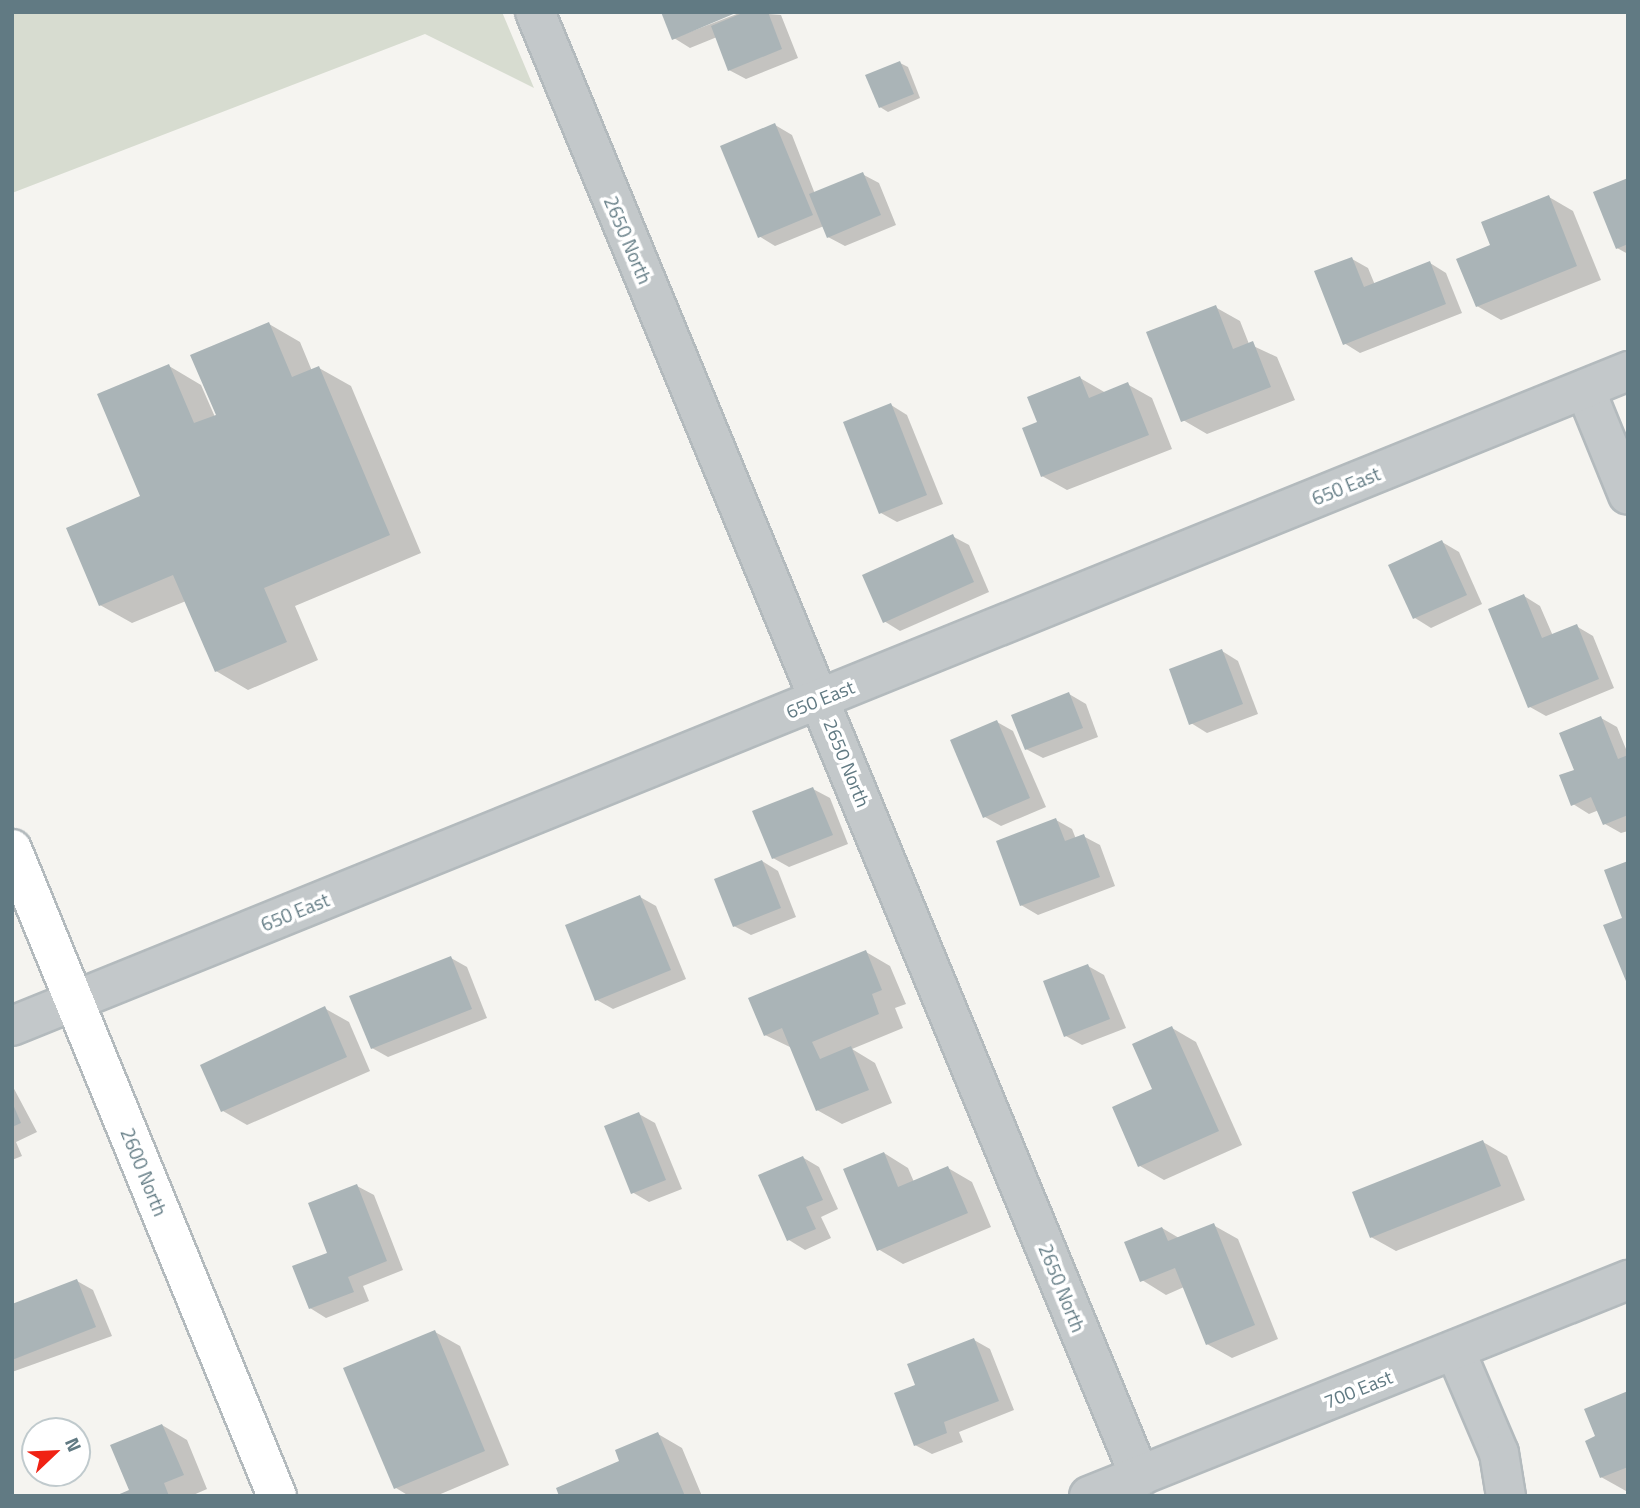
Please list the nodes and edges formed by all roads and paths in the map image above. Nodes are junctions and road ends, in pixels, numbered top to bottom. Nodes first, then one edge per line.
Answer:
1 (535, 12) edge
2 (1628, 371) edge
3 (1585, 389) junction
4 (1628, 495) edge
5 (820, 698) junction
6 (12, 849) edge
7 (74, 1001) junction
8 (12, 1026) edge
9 (1628, 1280) edge
10 (1455, 1350) junction
11 (1140, 1477) junction
12 (276, 1496) edge
13 (1089, 1496) edge
14 (1506, 1496) edge

1 - 5 street, 2650 North
2 - 3 street, 650 East
3 - 4 street
3 - 5 street, 650 East
5 - 7 street, 650 East
5 - 11 street, 2650 North
6 - 7 main road, 2600 North
7 - 8 street, 650 East
7 - 12 main road, 2600 North
9 - 10 street, 700 East
10 - 11 street, 700 East
10 - 14 street
11 - 13 street, 700 East

